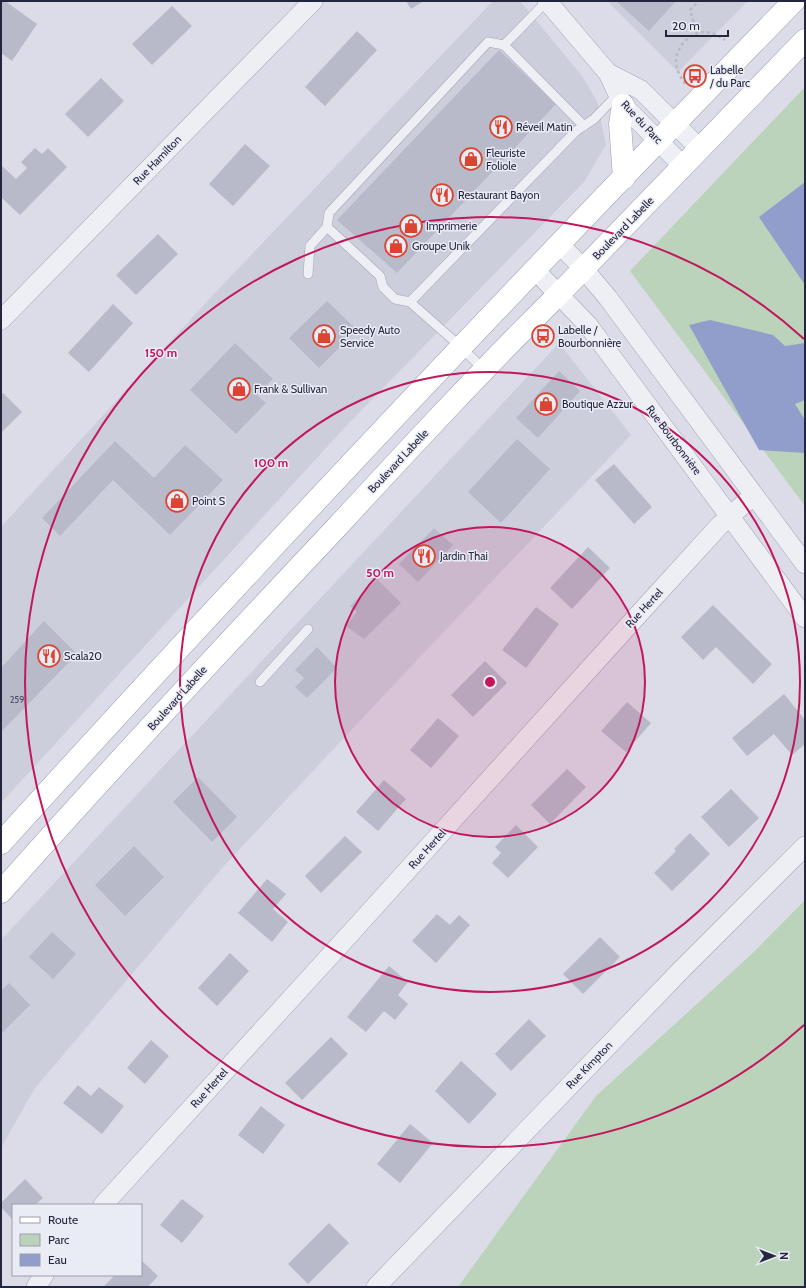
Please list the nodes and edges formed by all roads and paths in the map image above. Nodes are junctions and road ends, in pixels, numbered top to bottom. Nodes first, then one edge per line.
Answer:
1 (313, 1) edge
2 (547, 1) edge
3 (699, 1) edge
4 (794, 1) edge
5 (696, 33) junction
6 (805, 40) edge
7 (728, 42) dead end
8 (504, 45) junction
9 (686, 86) dead end
10 (623, 94) junction
11 (676, 124) junction
12 (584, 126) junction
13 (659, 141) junction
14 (700, 149) junction
15 (683, 166) junction
16 (624, 178) junction
17 (327, 227) junction
18 (560, 245) junction
19 (583, 268) junction
20 (535, 270) junction
21 (308, 274) dead end
22 (559, 294) junction
23 (410, 302) junction
24 (1, 320) edge
25 (461, 347) junction
26 (484, 370) junction
27 (754, 495) junction
28 (730, 516) junction
29 (805, 564) edge
30 (805, 618) edge
31 (308, 629) dead end
32 (260, 682) dead end
33 (1, 843) edge
34 (805, 846) edge
35 (1, 892) edge
36 (104, 1204) edge
37 (43, 1276) edge
38 (36, 1287) edge
39 (376, 1287) edge

1 - 24 street, Rue Hamilton
2 - 8 lane
2 - 10 street, Rue du Parc
3 - 5 path
4 - 11 main road
5 - 7 path
5 - 9 path
6 - 14 main road, Boulevard Labelle
8 - 12 lane
8 - 17 lane
10 - 11 street, Rue du Parc
10 - 12 lane
10 - 13 street, Rue du Parc
10 - 16 main road
11 - 13 main road
11 - 14 street, Rue du Parc
12 - 23 lane
13 - 15 street, Rue du Parc
13 - 16 main road
14 - 15 main road, Boulevard Labelle
15 - 19 main road, Boulevard Labelle
16 - 18 main road
17 - 21 lane
17 - 23 lane
18 - 19 street
18 - 20 main road
19 - 22 main road, Boulevard Labelle
19 - 27 street
20 - 22 street, Rue Bourbonnière
20 - 25 main road
22 - 26 main road, Boulevard Labelle
22 - 28 street, Rue Bourbonnière
23 - 25 lane
25 - 26 lane
25 - 33 main road
26 - 35 main road, Boulevard Labelle
27 - 28 street, Rue Hertel
27 - 29 street
28 - 30 street, Rue Bourbonnière
28 - 36 street, Rue Hertel
31 - 32 lane
34 - 39 street, Rue Kimpton
37 - 38 street

